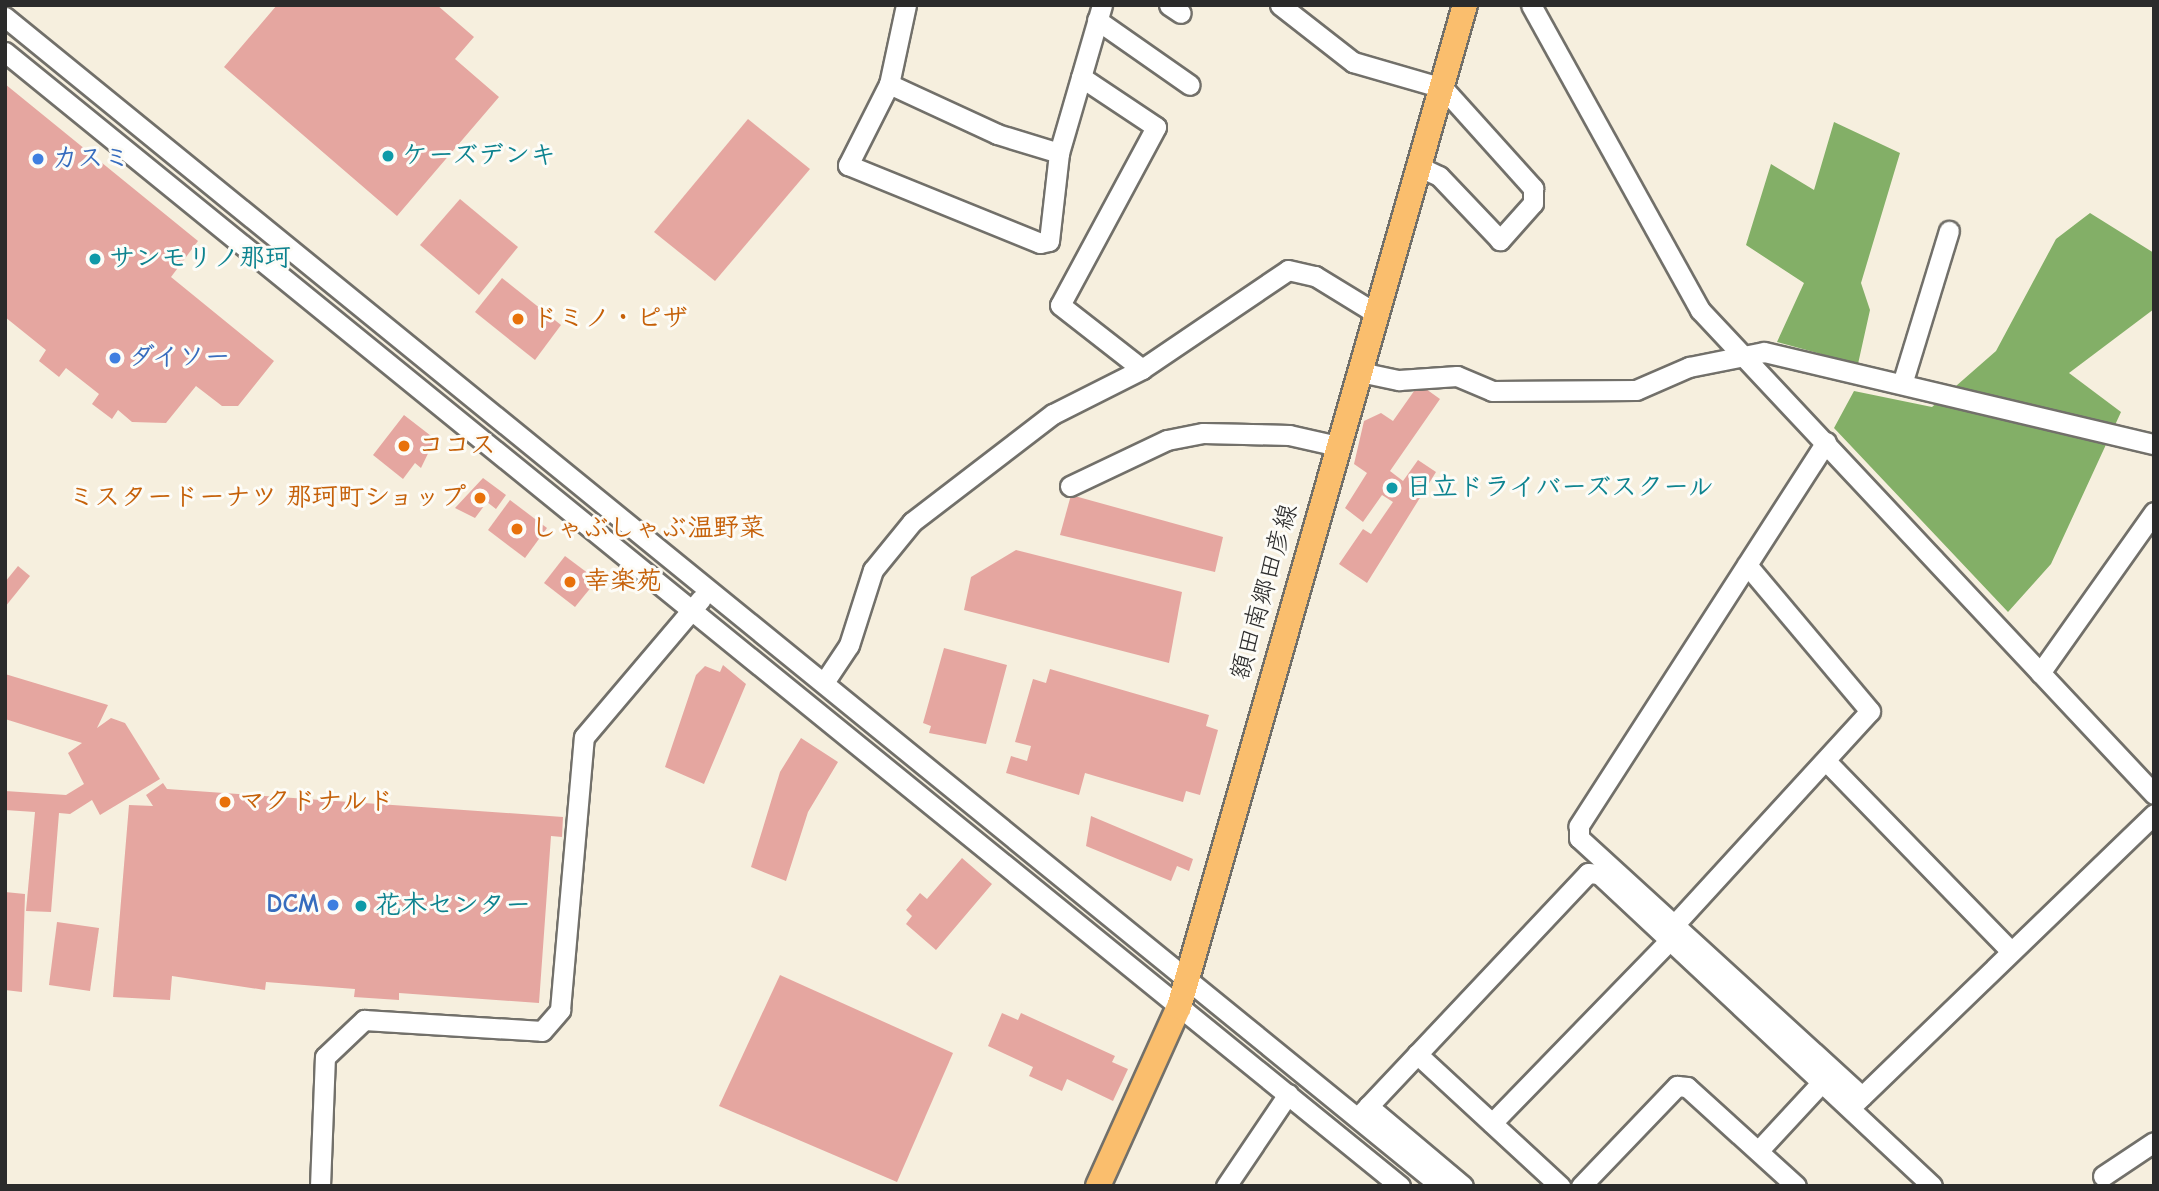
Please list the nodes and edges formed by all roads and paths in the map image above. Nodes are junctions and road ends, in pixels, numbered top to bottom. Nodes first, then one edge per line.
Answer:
1 (906, 5) edge
2 (1280, 5) edge
3 (1465, 5) edge
4 (1531, 5) edge
5 (1100, 12) edge
6 (5, 18) edge
7 (5, 51) edge
8 (1081, 77) junction
9 (889, 84) junction
10 (1190, 85) dead end
11 (1444, 88) junction
12 (1059, 153) junction
13 (1420, 167) junction
14 (1949, 231) dead end
15 (1377, 314) junction
16 (1741, 355) junction
17 (1142, 369) junction
18 (1360, 372) junction
19 (1903, 381) junction
20 (1826, 442) junction
21 (2154, 444) edge
22 (1338, 446) junction
23 (1070, 486) dead end
24 (2154, 512) edge
25 (1746, 565) junction
26 (710, 588) junction
27 (693, 608) junction
28 (2040, 673) junction
29 (825, 681) junction
30 (1826, 761) junction
31 (2154, 793) edge
32 (2154, 814) edge
33 (1672, 933) junction
34 (2010, 950) junction
35 (1186, 976) junction
36 (1179, 1007) junction
37 (1417, 1054) junction
38 (1821, 1083) junction
39 (1288, 1094) junction
40 (1856, 1102) junction
41 (1363, 1111) junction
42 (1492, 1123) junction
43 (2154, 1142) edge
44 (1759, 1150) junction
45 (2103, 1176) dead end
46 (320, 1186) edge
47 (1098, 1186) edge
48 (1226, 1186) edge
49 (1400, 1186) edge
50 (1441, 1186) edge
51 (1463, 1186) edge
52 (1560, 1186) edge
53 (1581, 1186) edge
54 (1796, 1186) edge
55 (1932, 1186) edge

1 - 9 street
2 - 11 street
3 - 11 main road, 額田南郷田彦線
4 - 16 street
5 - 8 street
5 - 10 street
6 - 26 street
7 - 27 street
8 - 12 street
8 - 17 street
9 - 12 street
9 - 12 street
11 - 13 main road, 額田南郷田彦線
11 - 13 street
13 - 15 main road, 額田南郷田彦線
14 - 19 street
15 - 17 street
15 - 18 main road, 額田南郷田彦線
16 - 18 street
16 - 19 street
16 - 20 street
17 - 29 street
18 - 22 main road, 額田南郷田彦線
19 - 21 street
20 - 25 street
20 - 28 street
22 - 23 street
22 - 35 main road, 額田南郷田彦線
24 - 28 street
25 - 30 street
25 - 33 street
26 - 27 street
26 - 29 street
27 - 36 street
27 - 46 street
28 - 31 street
29 - 35 street
30 - 33 street
30 - 34 street
32 - 34 street
33 - 37 street
33 - 38 street
33 - 40 street
33 - 42 street
34 - 40 street
35 - 36 main road, 額田南郷田彦線
35 - 41 street
36 - 39 street
36 - 47 main road, 額田南郷田彦線
37 - 41 street
37 - 42 street
38 - 40 street
38 - 44 street
39 - 48 street
39 - 49 street
40 - 55 street
41 - 50 street
41 - 51 street
42 - 52 street
43 - 45 street
44 - 53 street
44 - 54 street

